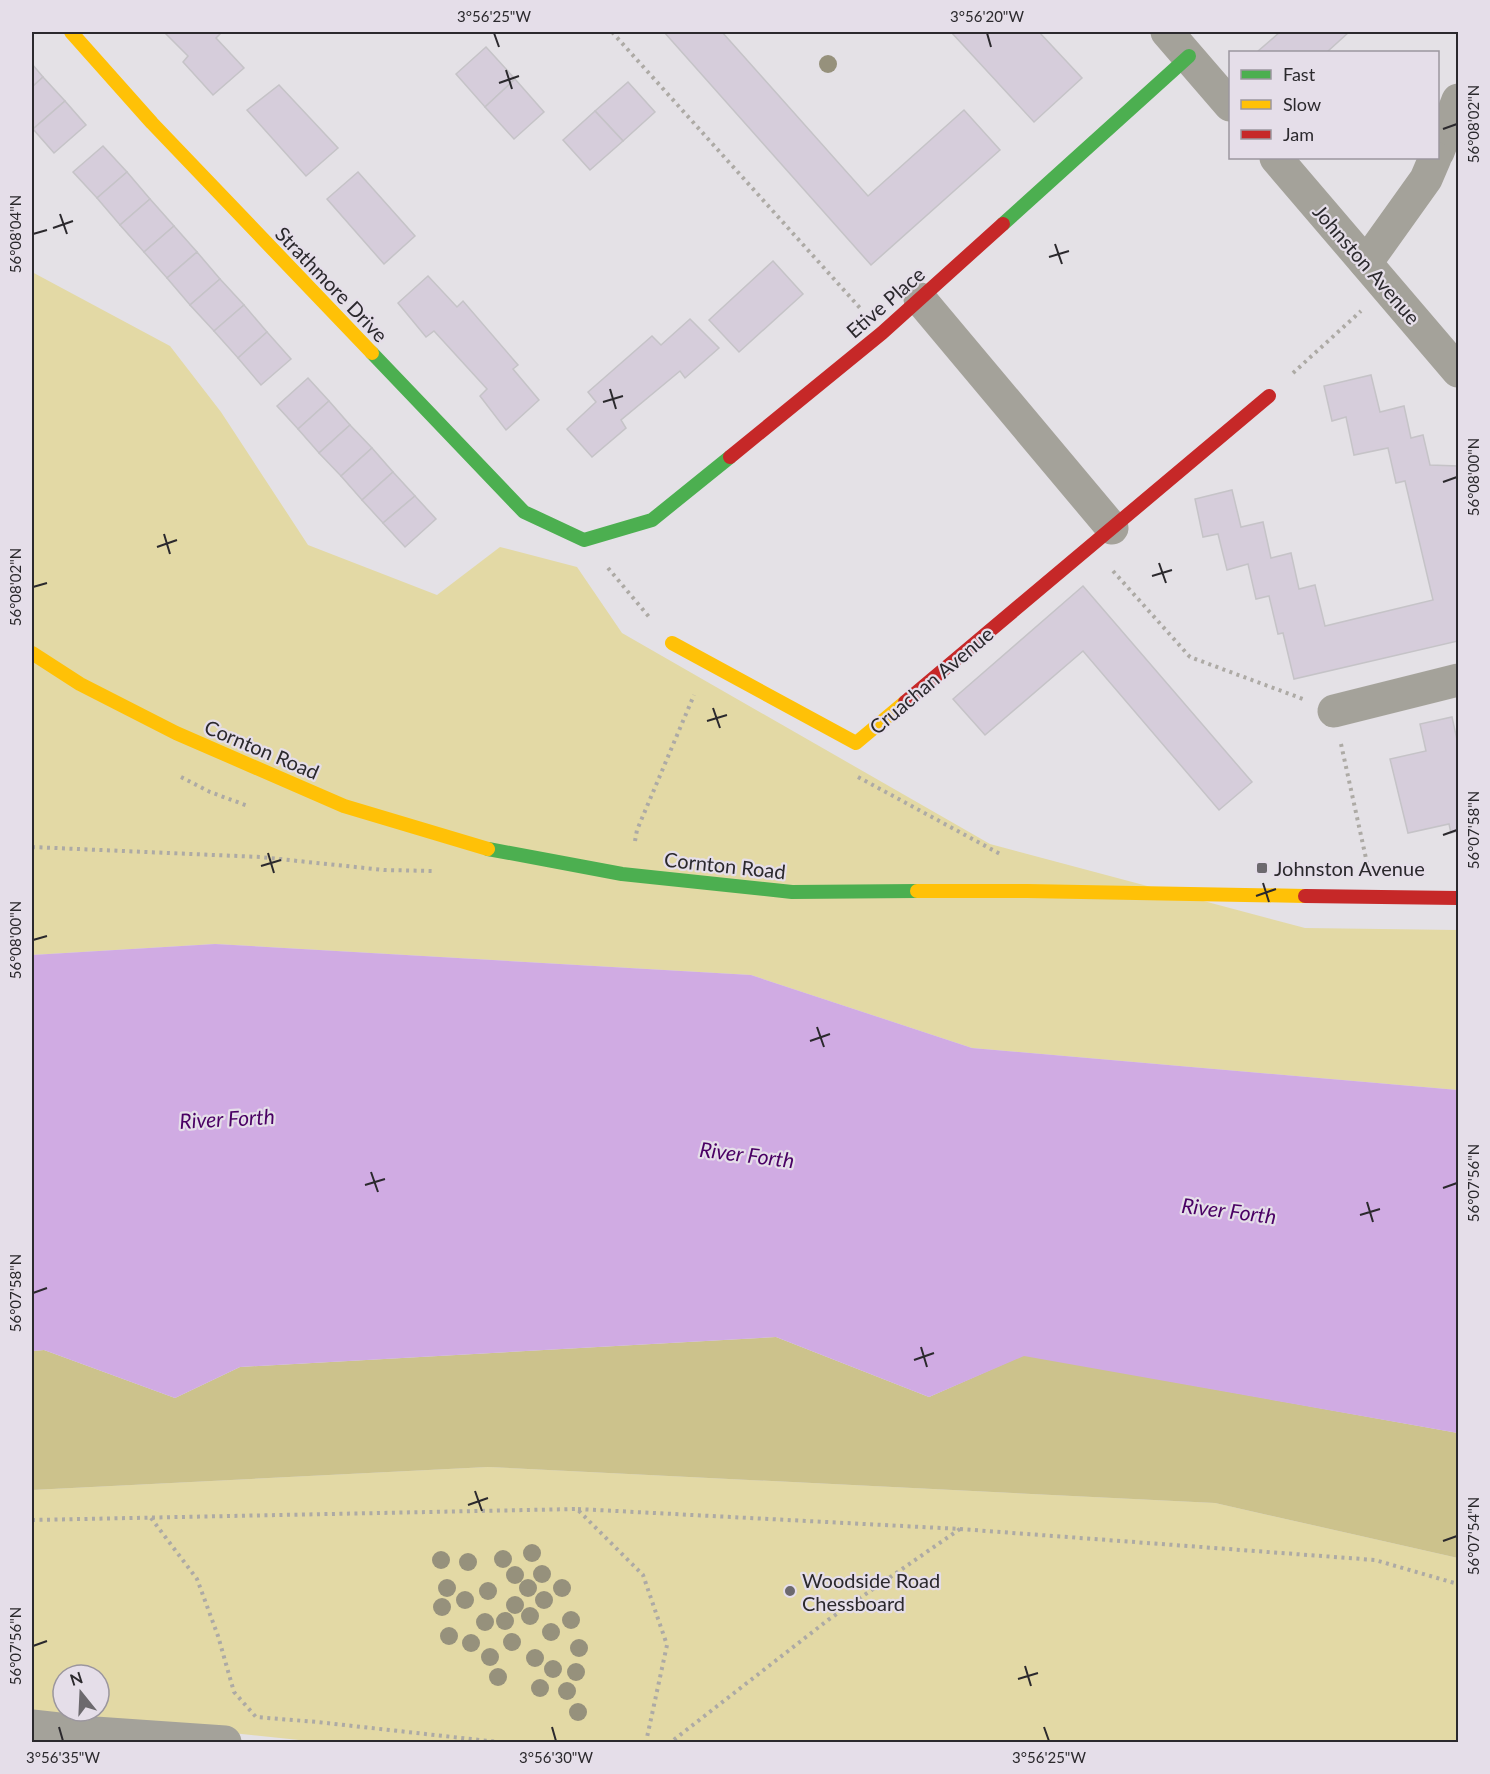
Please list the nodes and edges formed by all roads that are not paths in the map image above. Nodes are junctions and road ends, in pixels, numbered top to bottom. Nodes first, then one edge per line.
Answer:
1 (71, 32) edge
2 (1167, 32) edge
3 (1189, 56) junction
4 (1458, 100) edge
5 (1229, 104) edge
6 (1439, 147) edge
7 (1277, 159) edge
8 (1435, 159) edge
9 (1377, 274) junction
10 (920, 299) junction
11 (1458, 371) edge
12 (1269, 396) road end
13 (1101, 537) junction
14 (584, 540) joint
15 (672, 643) road end
16 (32, 653) edge
17 (1458, 680) edge
18 (1334, 711) road end
19 (1458, 898) edge
20 (32, 1725) edge
21 (95, 1738) edge
22 (225, 1743) edge

1 - 14 street, Strathmore Drive
2 - 3 street
3 - 5 street
3 - 10 street, Etive Place
4 - 6 street
7 - 9 street, Johnston Avenue
8 - 9 street
9 - 11 street, Johnston Avenue
10 - 13 street
10 - 14 street, Etive Place
12 - 13 street, Cruachan Avenue
13 - 15 street, Cruachan Avenue
16 - 19 street, Cornton Road
17 - 18 street
20 - 21 street
21 - 22 street

